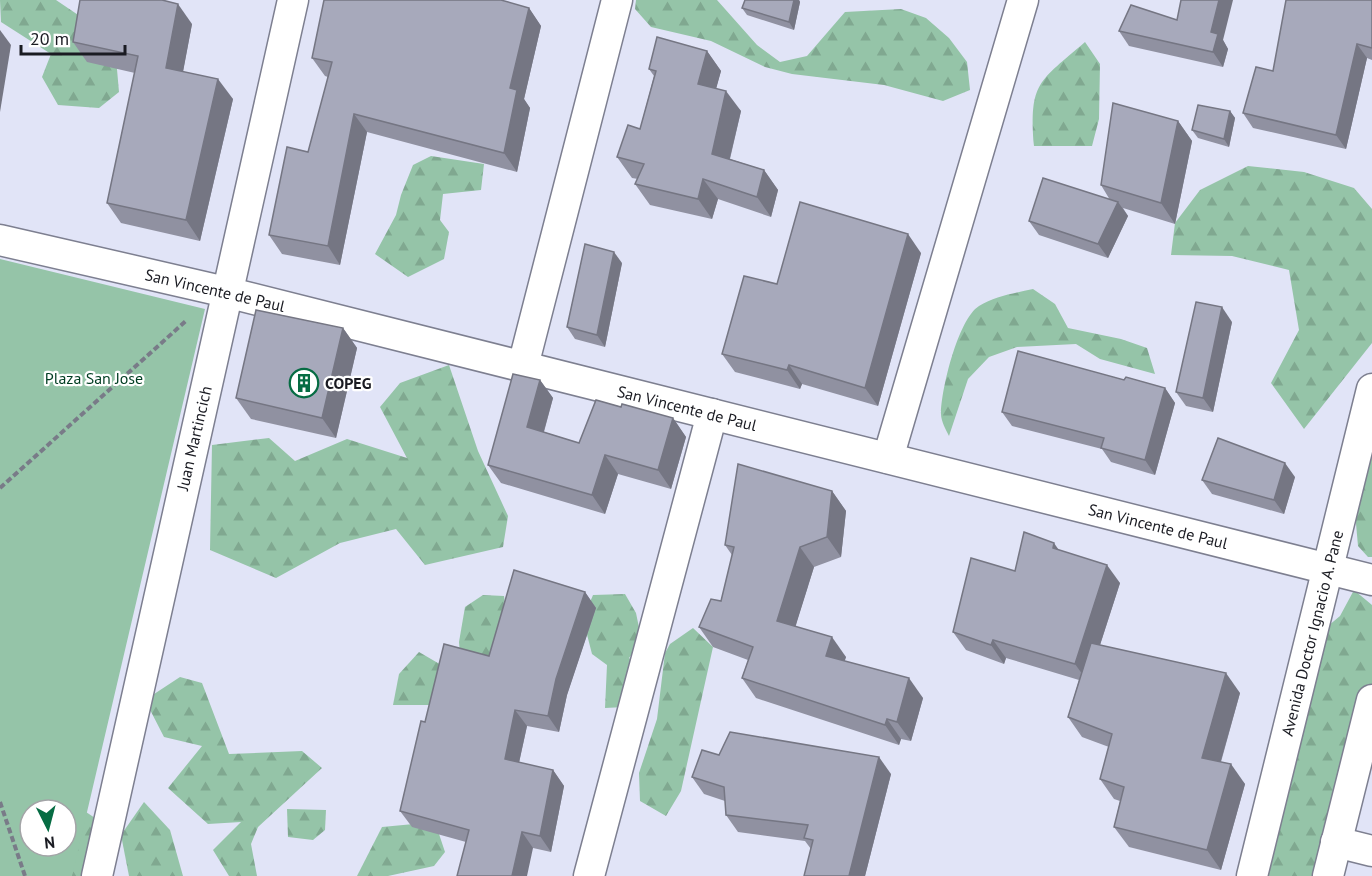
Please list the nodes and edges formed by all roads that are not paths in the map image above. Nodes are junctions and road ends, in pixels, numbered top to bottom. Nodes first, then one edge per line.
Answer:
1 (293, 0) edge
2 (617, 0) edge
3 (1023, 0) edge
4 (0, 240) edge
5 (226, 292) junction
6 (523, 366) junction
7 (1372, 389) edge
8 (712, 414) junction
9 (888, 458) junction
10 (1327, 569) junction
11 (1372, 580) edge
12 (1372, 700) edge
13 (1336, 842) junction
14 (1372, 851) edge
15 (97, 876) edge
16 (589, 876) edge
17 (1252, 876) edge
18 (1328, 876) edge

1 - 5 street, Juan Martincich
2 - 6 street
3 - 9 street
4 - 5 street, San Vincente de Paul
5 - 6 street, San Vincente de Paul
5 - 15 street, Juan Martincich
6 - 8 street, San Vincente de Paul
7 - 10 street, Avenida Doctor Ignacio A. Pane
8 - 9 street, San Vincente de Paul
8 - 16 street
9 - 10 street, San Vincente de Paul
10 - 11 street, San Vincente de Paul
10 - 17 street, Avenida Doctor Ignacio A. Pane
12 - 13 street
13 - 14 street
13 - 18 street

